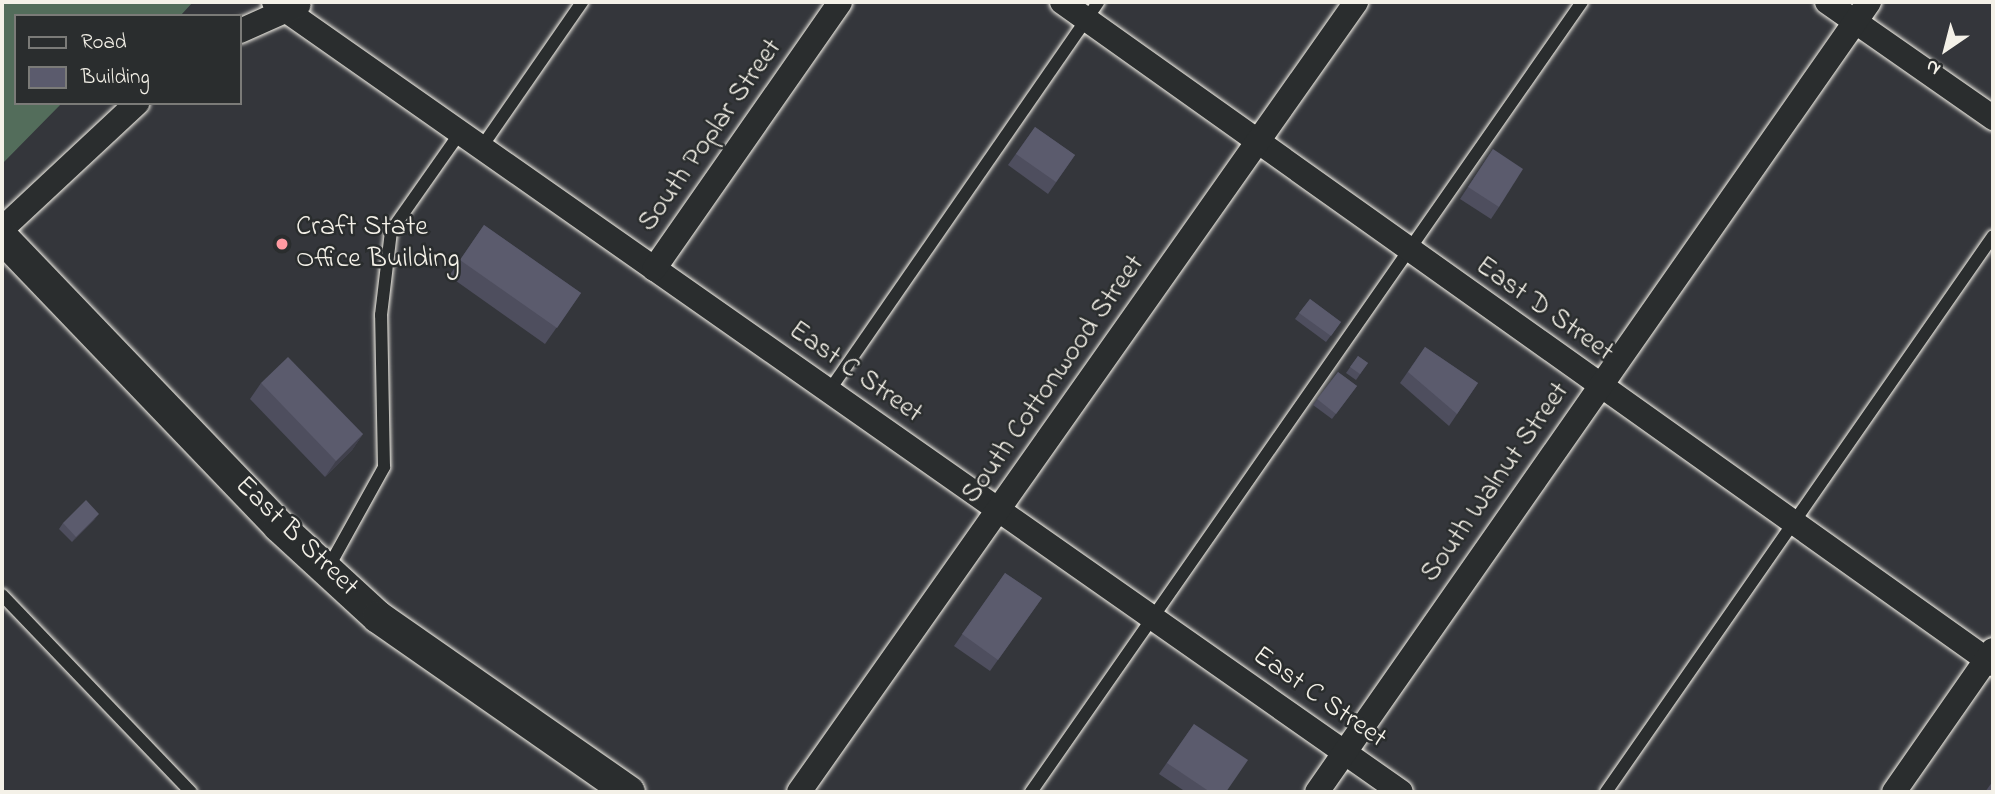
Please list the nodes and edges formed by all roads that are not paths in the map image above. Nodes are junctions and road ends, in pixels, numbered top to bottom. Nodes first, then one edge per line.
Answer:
1 (582, 2) edge
2 (840, 2) edge
3 (1062, 2) edge
4 (1356, 2) edge
5 (1582, 2) edge
6 (1827, 2) edge
7 (288, 5) edge
8 (1092, 10) edge
9 (1862, 12) edge
10 (242, 30) edge
11 (135, 105) edge
12 (1993, 118) edge
13 (460, 134) junction
14 (1258, 142) junction
15 (481, 148) junction
16 (2, 229) edge
17 (1993, 236) edge
18 (2, 237) edge
19 (1409, 250) junction
20 (654, 269) junction
21 (1600, 386) junction
22 (829, 391) junction
23 (999, 510) junction
24 (1794, 523) junction
25 (327, 570) junction
26 (2, 595) edge
27 (1153, 617) junction
28 (1991, 658) edge
29 (1344, 752) junction
30 (191, 792) edge
31 (629, 792) edge
32 (799, 792) edge
33 (1031, 792) edge
34 (1317, 792) edge
35 (1401, 792) edge
36 (1606, 792) edge
37 (1894, 792) edge

1 - 15 lane
2 - 20 street, South Poplar Street
3 - 8 street, East D Street
4 - 14 street, South Cottonwood Street
5 - 19 lane
6 - 9 street
7 - 10 street
7 - 13 street, East C Street
8 - 14 street, East D Street
8 - 22 lane
9 - 12 street
9 - 21 street, South Walnut Street
11 - 16 street
13 - 15 street, East C Street
13 - 25 lane
14 - 19 street, East D Street
14 - 23 street, South Cottonwood Street
15 - 20 street, East C Street
17 - 24 lane
18 - 25 street, East B Street
19 - 21 street, East D Street
19 - 27 lane
20 - 22 street, East C Street
21 - 24 street, East D Street
21 - 29 street, South Walnut Street
22 - 23 street, East C Street
23 - 27 street, East C Street
23 - 32 street, South Cottonwood Street
24 - 28 street, East D Street
24 - 36 lane
25 - 31 street, East B Street
26 - 30 lane
27 - 29 street, East C Street
27 - 33 lane
28 - 37 street
29 - 34 street, South Walnut Street
29 - 35 street, East C Street

